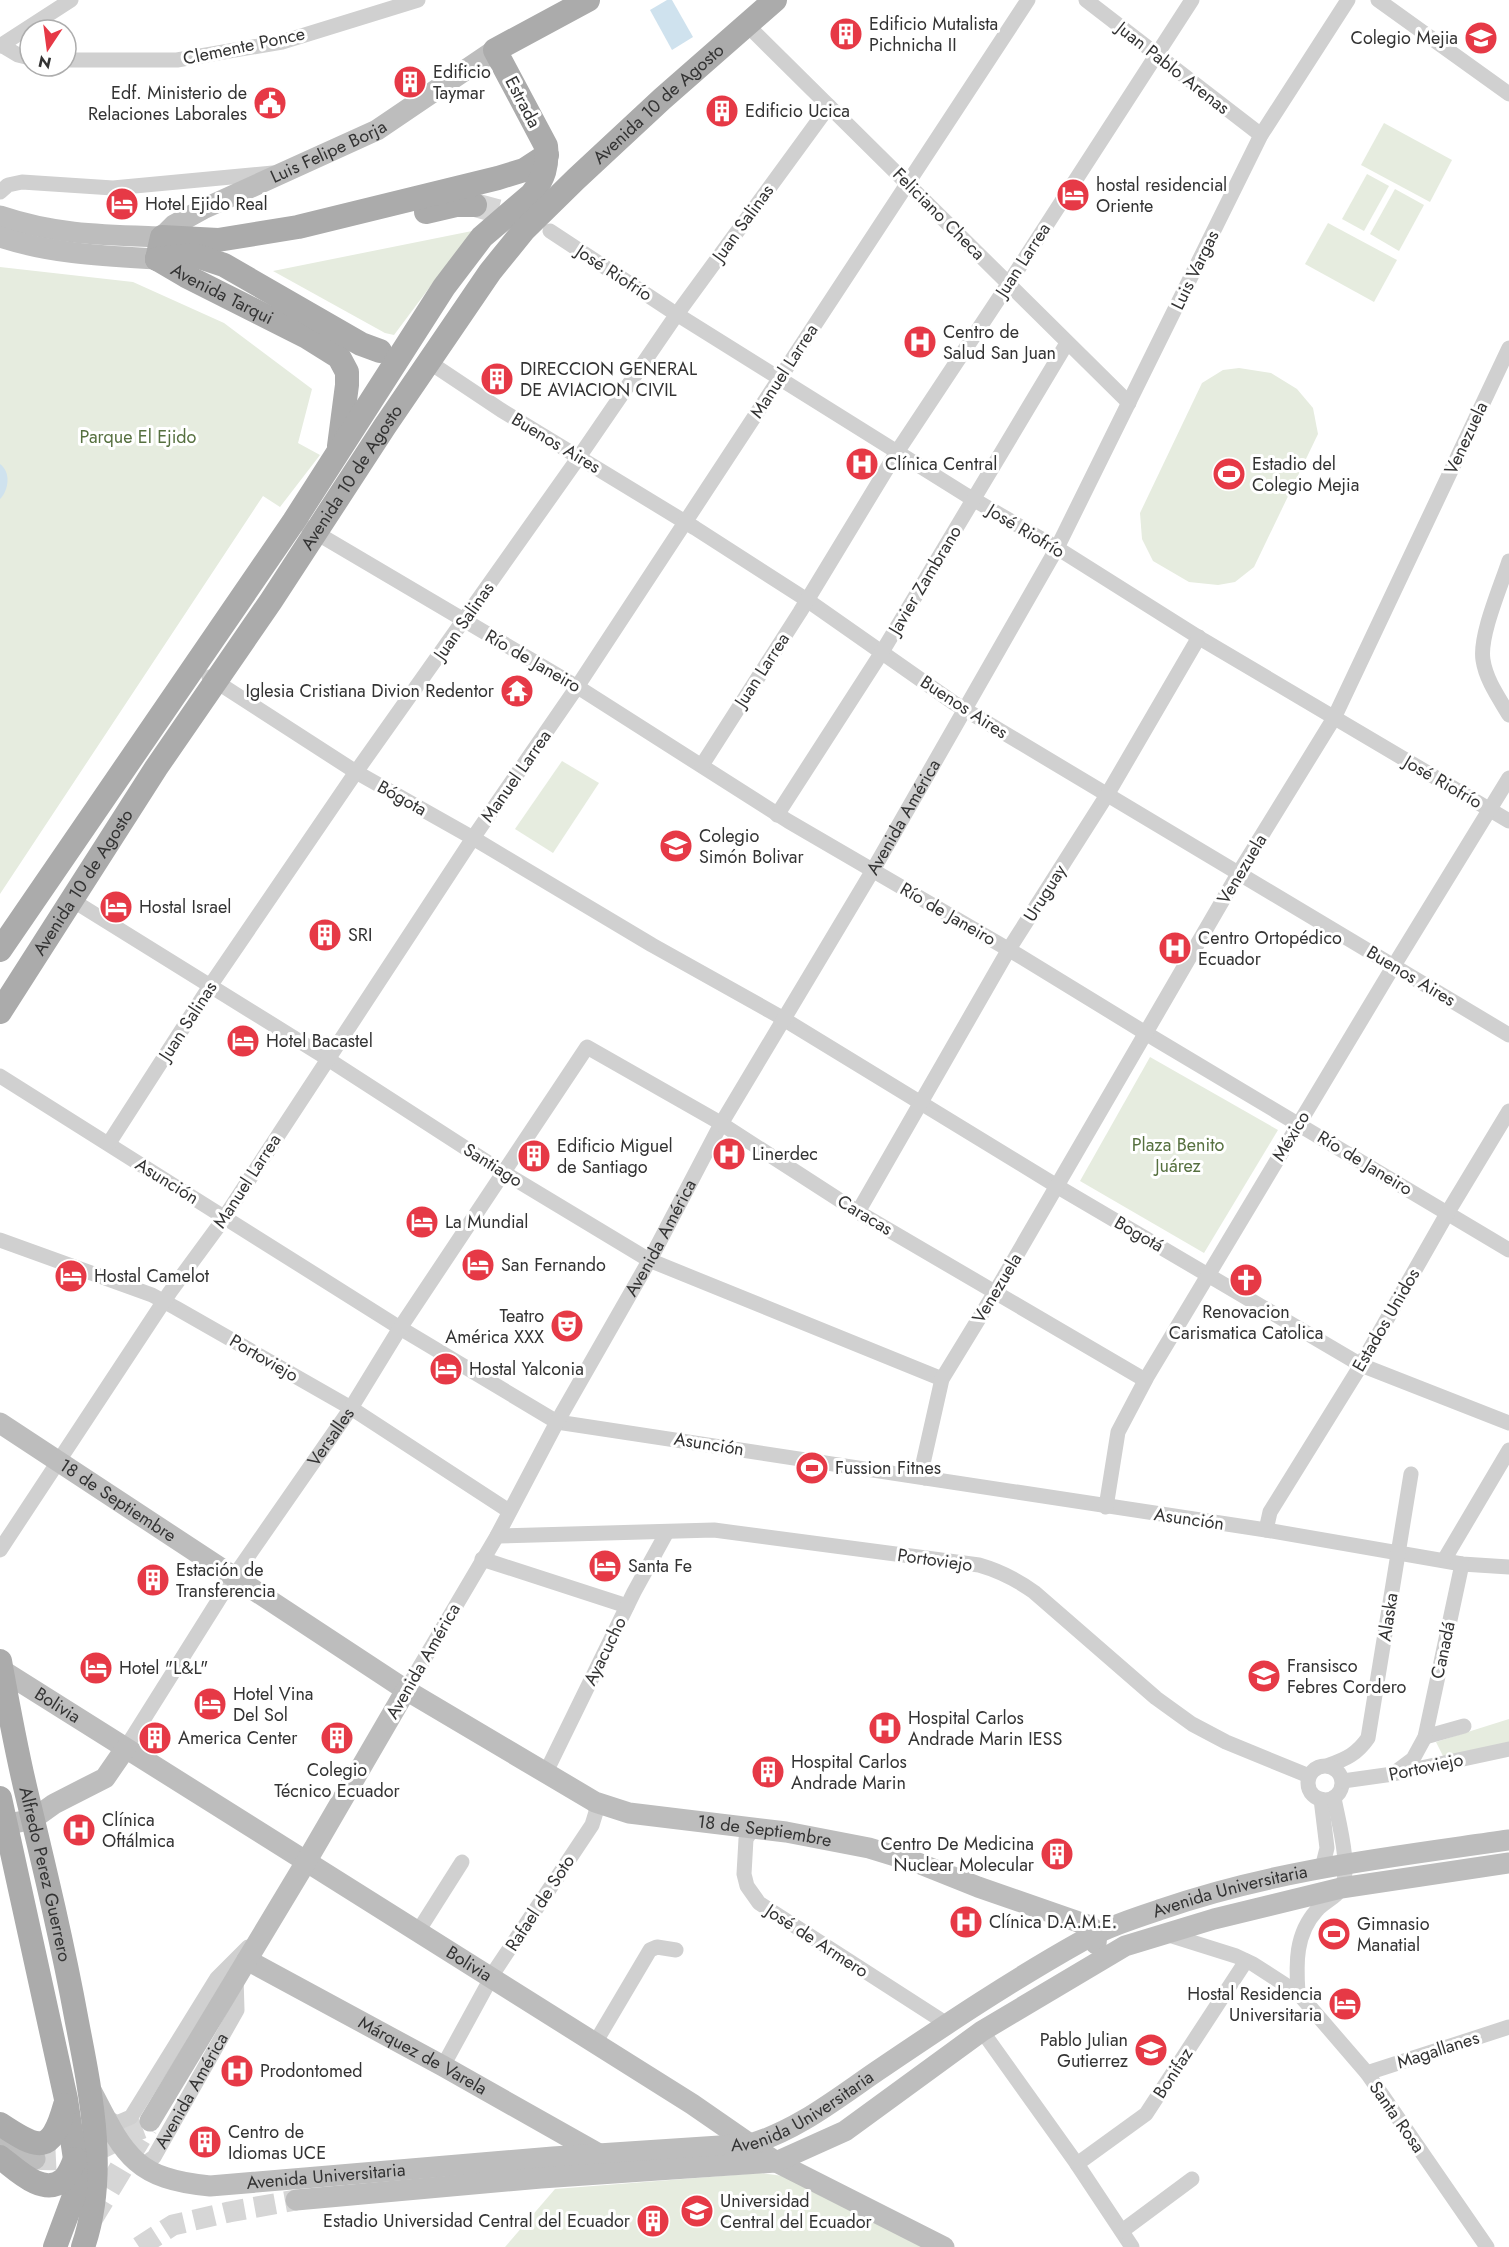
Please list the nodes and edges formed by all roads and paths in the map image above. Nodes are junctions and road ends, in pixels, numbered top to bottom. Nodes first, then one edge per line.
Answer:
1 (71, 0) edge
2 (776, 0) edge
3 (1028, 0) edge
4 (1086, 0) edge
5 (1192, 0) edge
6 (1348, 0) edge
7 (1378, 0) edge
8 (411, 1) edge
9 (575, 3) edge
10 (748, 26) junction
11 (1, 45) edge
12 (495, 50) junction
13 (18, 55) edge
14 (1158, 55) junction
15 (78, 60) edge
16 (1509, 94) edge
17 (829, 106) junction
18 (1261, 135) junction
19 (547, 155) junction
20 (285, 171) junction
21 (576, 179) junction
22 (909, 183) junction
23 (0, 192) edge
24 (475, 205) tunnel mouth
25 (0, 216) edge
26 (550, 231) dead end
27 (0, 237) edge
28 (218, 240) junction
29 (160, 248) junction
30 (1009, 283) junction
31 (677, 314) junction
32 (432, 328) dead end
33 (1067, 343) junction
34 (1509, 348) edge
35 (380, 351) dead end
36 (429, 362) junction
37 (780, 378) junction
38 (1129, 403) junction
39 (897, 452) junction
40 (339, 453) junction
41 (579, 457) junction
42 (973, 499) junction
43 (295, 520) junction
44 (686, 522) junction
45 (316, 533) junction
46 (1057, 548) junction
47 (1509, 561) edge
48 (807, 600) junction
49 (464, 620) junction
50 (1199, 637) junction
51 (882, 652) junction
52 (193, 668) junction
53 (218, 679) junction
54 (577, 687) junction
55 (964, 709) junction
56 (1509, 715) edge
57 (1334, 718) junction
58 (702, 765) junction
59 (358, 769) junction
60 (1509, 778) edge
61 (1107, 795) junction
62 (1489, 809) junction
63 (777, 815) junction
64 (1509, 821) edge
65 (473, 837) junction
66 (873, 870) junction
67 (1238, 874) junction
68 (72, 900) junction
69 (21, 920) junction
70 (46, 940) junction
71 (1009, 949) junction
72 (0, 950) edge
73 (1393, 966) junction
74 (0, 980) edge
75 (210, 986) junction
76 (0, 1012) edge
77 (782, 1019) junction
78 (1147, 1034) junction
79 (1509, 1035) edge
80 (587, 1047) joint
81 (327, 1059) junction
82 (0, 1076) edge
83 (920, 1105) junction
84 (1509, 1111) edge
85 (721, 1124) junction
86 (1298, 1124) junction
87 (109, 1143) junction
88 (503, 1172) junction
89 (1057, 1186) junction
90 (858, 1212) junction
91 (1448, 1212) junction
92 (224, 1217) junction
93 (0, 1240) edge
94 (1509, 1250) edge
95 (649, 1260) junction
96 (1209, 1274) junction
97 (996, 1292) junction
98 (163, 1301) junction
99 (400, 1328) junction
100 (1361, 1365) junction
101 (942, 1380) junction
102 (1145, 1380) junction
103 (351, 1408) junction
104 (558, 1422) junction
105 (0, 1423) edge
106 (1509, 1423) edge
107 (1509, 1450) edge
108 (59, 1461) junction
109 (1411, 1473) dead end
110 (925, 1478) junction
111 (1106, 1507) junction
112 (509, 1512) junction
113 (1266, 1530) junction
114 (666, 1532) junction
115 (497, 1536) junction
116 (0, 1550) edge
117 (1398, 1552) junction
118 (483, 1559) junction
119 (1444, 1560) junction
120 (1462, 1563) junction
121 (1509, 1567) edge
122 (235, 1577) junction
123 (627, 1606) junction
124 (1, 1667) edge
125 (406, 1690) junction
126 (1464, 1725) dead end
127 (1425, 1737) junction
128 (125, 1749) junction
129 (1509, 1749) edge
130 (1446, 1763) junction
131 (1329, 1766) junction
132 (546, 1772) junction
133 (1394, 1774) junction
134 (1309, 1776) junction
135 (1343, 1781) junction
136 (1327, 1798) junction
137 (595, 1802) junction
138 (31, 1810) junction
139 (2, 1812) edge
140 (757, 1829) junction
141 (1509, 1840) edge
142 (306, 1862) junction
143 (462, 1862) dead end
144 (1345, 1863) junction
145 (1509, 1863) edge
146 (1322, 1868) junction
147 (1341, 1888) junction
148 (266, 1928) junction
149 (417, 1933) junction
150 (1096, 1933) junction
151 (1163, 1934) junction
152 (676, 1950) dead end
153 (1246, 1961) junction
154 (242, 1969) junction
155 (1082, 1971) junction
156 (492, 1977) junction
157 (1298, 1993) junction
158 (946, 2024) junction
159 (1509, 2027) edge
160 (982, 2031) junction
161 (595, 2043) junction
162 (443, 2066) junction
163 (1367, 2073) junction
164 (89, 2086) junction
165 (66, 2099) junction
166 (692, 2104) junction
167 (105, 2116) junction
168 (150, 2121) tunnel mouth
169 (0, 2124) edge
170 (553, 2130) junction
171 (0, 2142) edge
172 (750, 2144) junction
173 (688, 2147) junction
174 (598, 2153) junction
175 (0, 2157) edge
176 (553, 2157) junction
177 (35, 2159) tunnel mouth
178 (75, 2159) junction
179 (776, 2162) junction
180 (1077, 2164) junction
181 (141, 2166) junction
182 (541, 2178) junction
183 (1192, 2179) dead end
184 (296, 2200) tunnel mouth
185 (1122, 2231) junction
186 (56, 2247) edge
187 (83, 2247) edge
188 (944, 2247) edge
189 (1132, 2247) edge
190 (1487, 2247) edge

1 - 11 street
2 - 10 main road, Avenida 10 de Agosto
3 - 22 street, Manuel Larrea
4 - 14 street, Juan Pablo Arenas
5 - 14 street, Juan Larrea
6 - 18 street, Luis Vargas
7 - 16 street
8 - 15 street, Clemente Ponce
9 - 12 main road, Luis Felipe Borja
10 - 17 street, Feliciano Checa
10 - 21 main road, Avenida 10 de Agosto
11 - 13 street
12 - 19 main road, Estrada
12 - 20 main road, Luis Felipe Borja
14 - 18 street, Juan Pablo Arenas
14 - 30 street, Juan Larrea
17 - 22 street, Feliciano Checa
17 - 31 street, Juan Salinas
18 - 38 street, Luis Vargas
19 - 28 main road, Avenida Tarqui
19 - 40 main road, Avenida 10 de Agosto
20 - 23 street, Luis Felipe Borja
20 - 29 main road, Avenida Tarqui
21 - 32 main road
21 - 36 main road, Avenida 10 de Agosto
22 - 30 street, Feliciano Checa
22 - 37 street, Manuel Larrea
24 - 28 main road
25 - 29 main road, Avenida Tarqui
26 - 31 street, José Riofrío
27 - 29 main road, Avenida Tarqui
28 - 29 main road, Avenida Tarqui
29 - 35 main road
29 - 40 main road, Avenida Tarqui
30 - 33 street, Feliciano Checa
30 - 39 street, Juan Larrea
31 - 37 street, José Riofrío
31 - 41 street, Juan Salinas
33 - 38 street, Feliciano Checa
33 - 42 street, Javier Zambrano
34 - 57 street, Venezuela
36 - 41 street, Buenos Aires
36 - 45 main road, Avenida 10 de Agosto
37 - 39 street, José Riofrío
37 - 44 street, Manuel Larrea
38 - 46 street, Luis Vargas
39 - 42 street, José Riofrío
39 - 48 street, Juan Larrea
40 - 43 main road, Avenida 10 de Agosto
41 - 44 street, Buenos Aires
41 - 49 street, Juan Salinas
42 - 46 street, José Riofrío
42 - 51 street, Javier Zambrano
43 - 45 street, Río de Janeiro
43 - 52 main road, Avenida 10 de Agosto
44 - 48 street, Buenos Aires
44 - 54 street, Manuel Larrea
45 - 49 street, Río de Janeiro
45 - 53 main road, Avenida 10 de Agosto
46 - 50 street, José Riofrío
46 - 55 street, Avenida América
47 - 56 street
48 - 51 street, Buenos Aires
48 - 58 street, Juan Larrea
49 - 54 street, Río de Janeiro
49 - 59 street, Juan Salinas
50 - 57 street, José Riofrío
50 - 61 street, Uruguay
51 - 55 street, Buenos Aires
51 - 63 street, Javier Zambrano
52 - 53 street, Bógota
52 - 69 main road, Avenida 10 de Agosto
53 - 59 street, Bógota
53 - 68 main road, Avenida 10 de Agosto
54 - 58 street, Río de Janeiro
54 - 65 street, Manuel Larrea
55 - 61 street, Buenos Aires
55 - 66 street, Avenida América
57 - 62 street, José Riofrío
57 - 67 street, Venezuela
58 - 63 street, Río de Janeiro
59 - 65 street, Bógota
59 - 75 street, Juan Salinas
60 - 62 street, México
61 - 67 street, Buenos Aires
61 - 71 street, Uruguay
62 - 64 street, José Riofrío
62 - 73 street, México
63 - 66 street, Río de Janeiro
65 - 77 street, Bógota
65 - 81 street, Manuel Larrea
66 - 71 street, Río de Janeiro
66 - 77 street, Avenida América
67 - 73 street, Buenos Aires
67 - 78 street, Venezuela
68 - 70 main road, Avenida 10 de Agosto
68 - 75 street, Santiago
69 - 70 main road
69 - 72 main road, Avenida 10 de Agosto
70 - 74 main road
70 - 76 main road, Avenida 10 de Agosto
71 - 78 street, Río de Janeiro
71 - 83 street, Uruguay
73 - 79 street, Buenos Aires
73 - 86 street, México
75 - 81 street, Santiago
75 - 87 street, Juan Salinas
77 - 83 street, Bogotá
77 - 85 street, Avenida América
78 - 86 street, Río de Janeiro
78 - 89 street, Venezuela
80 - 85 street, Caracas
80 - 88 street, Versalles
81 - 88 street, Santiago
81 - 92 street, Manuel Larrea
82 - 87 street, Asunción
83 - 89 street, Bogotá
83 - 90 street, Uruguay
84 - 91 street, Estados Unidos
85 - 90 street, Caracas
85 - 95 street, Avenida América
86 - 91 street, Río de Janeiro
86 - 96 street, México
87 - 92 street, Asunción
88 - 95 street, Santiago
88 - 99 street, Versalles
89 - 96 street, Bogotá
89 - 97 street, Venezuela
90 - 97 street, Caracas
91 - 94 street, Río de Janeiro
91 - 100 street, Estados Unidos
92 - 98 street, Manuel Larrea
92 - 99 street, Asunción
93 - 98 street, Portoviejo
95 - 101 street, Santiago
95 - 104 street, Avenida América
96 - 100 street, Bogotá
96 - 102 street, México
97 - 101 street, Venezuela
97 - 102 street, Caracas
98 - 103 street, Portoviejo
98 - 108 street, Manuel Larrea
99 - 103 street, Versalles
99 - 104 street, Asunción
100 - 106 street, Bogotá
100 - 113 street, Estados Unidos
101 - 110 street, Venezuela
102 - 111 street, México
103 - 112 street, Portoviejo
103 - 122 street, Versalles
104 - 110 street, Asunción
104 - 112 street, Avenida América
105 - 108 main road, 18 de Septiembre
107 - 119 street
108 - 116 street, Manuel Larrea
108 - 122 main road, 18 de Septiembre
109 - 117 street, Alaska
110 - 111 street, Asunción
111 - 113 street, Asunción
112 - 115 street, Avenida América
113 - 117 street, Asunción
114 - 115 street, Portoviejo
114 - 123 street, Ayacucho
114 - 134 street, Portoviejo
115 - 118 street, Avenida América
117 - 119 street, Asunción
117 - 131 street, Alaska
118 - 123 street
118 - 125 street, Avenida América
119 - 120 street, Asunción
120 - 121 street, Asunción
120 - 127 street, Canadá
122 - 125 main road, 18 de Septiembre
122 - 128 street, Versalles
123 - 132 street, Ayacucho
124 - 128 main road, Bolivia
124 - 138 main road, Alfredo Perez Guerrero
125 - 132 main road, 18 de Septiembre
125 - 142 main road, Avenida América
126 - 127 street
127 - 130 street
127 - 133 street, Canadá
128 - 138 main road, Versalles
128 - 142 main road, Bolivia
129 - 130 street, Portoviejo
130 - 133 street, Portoviejo
131 - 134 street
131 - 135 street
132 - 137 main road, 18 de Septiembre
133 - 135 street, Portoviejo
134 - 136 street
135 - 136 street
136 - 144 street
136 - 146 street
137 - 140 main road, 18 de Septiembre
137 - 156 street, Rafael de Soto
138 - 139 main road, Versalles
138 - 164 main road, Alfredo Perez Guerrero
139 - 165 main road, Alfredo Perez Guerrero
140 - 150 main road, 18 de Septiembre
140 - 158 street, José de Armero
141 - 144 main road, Avenida Universitaria
142 - 148 main road, Avenida América
142 - 149 main road, Bolivia
143 - 149 street
144 - 146 main road, Avenida Universitaria
144 - 147 street
145 - 147 main road, Avenida Universitaria
146 - 150 main road, Avenida Universitaria
147 - 151 main road, Avenida Universitaria
147 - 157 street
148 - 154 main road, Avenida América
148 - 167 street, Avenida América
149 - 156 main road, Bolivia
150 - 155 main road
150 - 158 main road, Avenida Universitaria
151 - 153 street, Santa Rosa
151 - 155 main road, Avenida Universitaria
152 - 161 street
153 - 157 street, Santa Rosa
153 - 180 street, Bonifaz
154 - 162 main road, Márquez de Varela
154 - 168 main road, Avenida América
154 - 181 street, Avenida América
155 - 160 main road, Avenida Universitaria
156 - 161 main road, Bolivia
156 - 162 street, Rafael de Soto
157 - 163 street, Santa Rosa
158 - 172 main road, Avenida Universitaria
159 - 163 street, Magallanes
160 - 179 main road, Avenida Universitaria
160 - 180 street
161 - 166 main road, Bolivia
162 - 170 main road, Márquez de Varela
163 - 190 street, Santa Rosa
164 - 167 main road, Avenida Universitaria
164 - 187 main road
165 - 169 main road
165 - 178 main road, Alfredo Perez Guerrero
166 - 172 main road, Bolivia
166 - 173 main road
167 - 181 main road, Avenida Universitaria
170 - 174 main road, Márquez de Varela
170 - 176 main road
171 - 177 main road
172 - 173 main road, Avenida Universitaria
172 - 179 main road, Bolivia
173 - 174 main road, Avenida Universitaria
174 - 176 main road, Avenida Universitaria
175 - 178 main road
176 - 181 main road, Avenida Universitaria
176 - 182 main road
178 - 186 main road
179 - 182 main road, Avenida Universitaria
179 - 188 main road, Bolivia
180 - 185 street
182 - 184 main road, Avenida Universitaria
183 - 185 street
185 - 189 street

